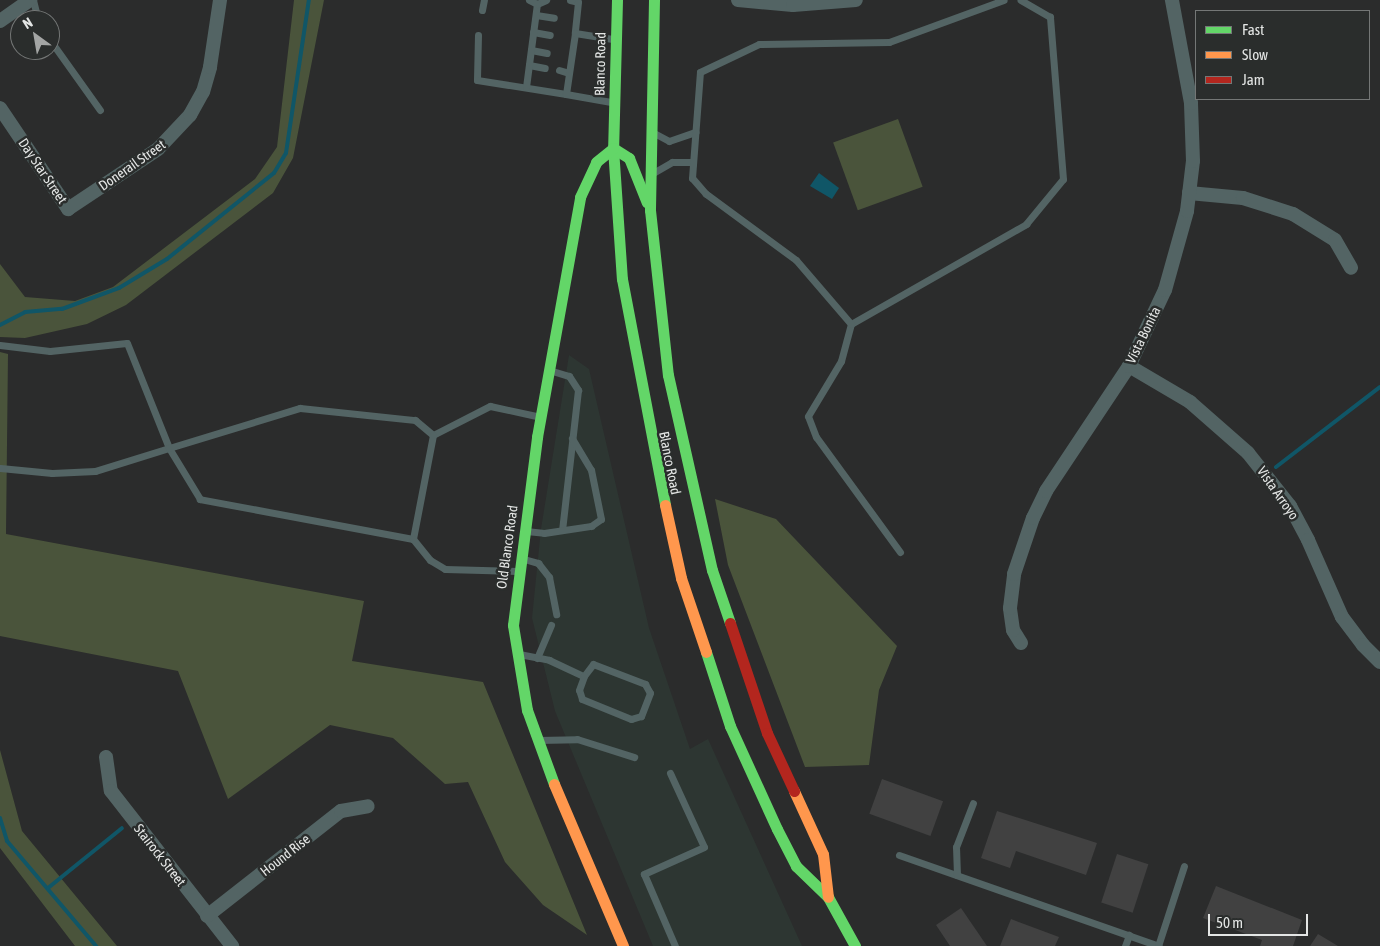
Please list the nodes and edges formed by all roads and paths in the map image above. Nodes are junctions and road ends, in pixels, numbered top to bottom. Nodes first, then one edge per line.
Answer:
1 (32, 0) edge
2 (220, 0) edge
3 (484, 0) edge
4 (529, 0) edge
5 (546, 0) edge
6 (570, 0) edge
7 (617, 0) edge
8 (654, 0) edge
9 (738, 0) edge
10 (856, 0) edge
11 (1004, 0) edge
12 (1021, 0) edge
13 (1172, 0) edge
14 (537, 4) junction
15 (482, 10) dead end
16 (536, 15) junction
17 (554, 18) dead end
18 (568, 20) dead end
19 (0, 21) edge
20 (576, 22) junction
21 (533, 32) junction
22 (478, 35) dead end
23 (550, 35) dead end
24 (574, 37) junction
25 (565, 38) dead end
26 (616, 39) junction
27 (531, 50) junction
28 (547, 53) dead end
29 (60, 54) edge
30 (562, 56) dead end
31 (571, 58) junction
32 (529, 65) junction
33 (545, 68) dead end
34 (559, 70) dead end
35 (569, 72) junction
36 (526, 87) junction
37 (566, 94) junction
38 (615, 102) junction
39 (0, 108) edge
40 (100, 110) dead end
41 (652, 132) junction
42 (695, 132) junction
43 (613, 148) junction
44 (692, 162) junction
45 (651, 174) junction
46 (1189, 193) junction
47 (68, 209) joint
48 (650, 210) junction
49 (1351, 268) dead end
50 (851, 324) junction
51 (0, 345) edge
52 (1129, 366) junction
53 (549, 370) junction
54 (541, 417) junction
55 (433, 435) junction
56 (572, 437) junction
57 (169, 448) junction
58 (4, 468) edge
59 (562, 530) junction
60 (524, 531) junction
61 (413, 539) junction
62 (900, 552) dead end
63 (521, 558) junction
64 (519, 571) junction
65 (556, 614) dead end
66 (552, 625) dead end
67 (1021, 643) dead end
68 (516, 654) junction
69 (537, 658) junction
70 (1380, 662) edge
71 (584, 676) junction
72 (538, 740) junction
73 (106, 757) dead end
74 (634, 757) dead end
75 (670, 773) dead end
76 (973, 803) dead end
77 (368, 806) dead end
78 (900, 855) dead end
79 (1184, 866) dead end
80 (957, 875) junction
81 (828, 897) junction
82 (207, 916) junction
83 (1129, 935) junction
84 (232, 946) edge
85 (623, 946) edge
86 (675, 946) edge
87 (855, 946) edge
88 (1125, 946) edge
89 (1158, 946) edge

1 - 19 street
2 - 47 street, Donerail Street
3 - 15 lane
4 - 14 lane
5 - 14 lane
6 - 20 lane
7 - 26 main road, Blanco Road
8 - 41 main road, Blanco Road
9 - 10 street
11 - 42 lane
12 - 50 lane
13 - 46 street, Vista Bonita
14 - 16 lane
16 - 17 lane
16 - 21 lane
18 - 20 lane
20 - 24 lane
21 - 23 lane
21 - 27 lane
22 - 36 lane
24 - 25 lane
24 - 26 lane
24 - 31 lane
26 - 38 main road, Blanco Road
27 - 28 lane
27 - 32 lane
29 - 40 lane
30 - 31 lane
31 - 35 lane
32 - 33 lane
32 - 36 lane
34 - 35 lane
35 - 37 lane
36 - 37 lane
37 - 38 lane
38 - 43 main road, Blanco Road
39 - 47 street, Day Star Street
41 - 42 lane
41 - 45 main road, Blanco Road
42 - 44 lane
43 - 48 main road
43 - 53 main road, Old Blanco Road
43 - 81 main road, Blanco Road
44 - 45 lane
44 - 50 lane
45 - 48 main road, Blanco Road
46 - 49 street
46 - 52 street, Vista Bonita
48 - 81 main road, Blanco Road
50 - 62 lane
51 - 57 lane
52 - 67 street, Vista Bonita
52 - 70 street, Vista Arroyo
53 - 54 main road, Old Blanco Road
53 - 56 lane
54 - 55 lane
54 - 60 main road, Old Blanco Road
55 - 57 lane
55 - 61 lane
56 - 59 lane
56 - 59 lane
57 - 58 lane
57 - 61 lane
59 - 60 lane
60 - 63 main road, Old Blanco Road
61 - 64 lane
63 - 64 main road, Old Blanco Road
63 - 65 lane
64 - 68 main road, Old Blanco Road
66 - 69 lane
68 - 69 lane
68 - 72 main road, Old Blanco Road
69 - 71 lane
71 - 71 lane
72 - 74 lane
72 - 85 main road, Old Blanco Road
73 - 82 street, Stairock Street
75 - 86 lane
76 - 80 lane
77 - 82 street, Hound Rise
78 - 80 lane
79 - 89 lane
80 - 83 lane
81 - 87 main road, Blanco Road
82 - 84 street, Stairock Street
83 - 88 lane
83 - 89 lane

